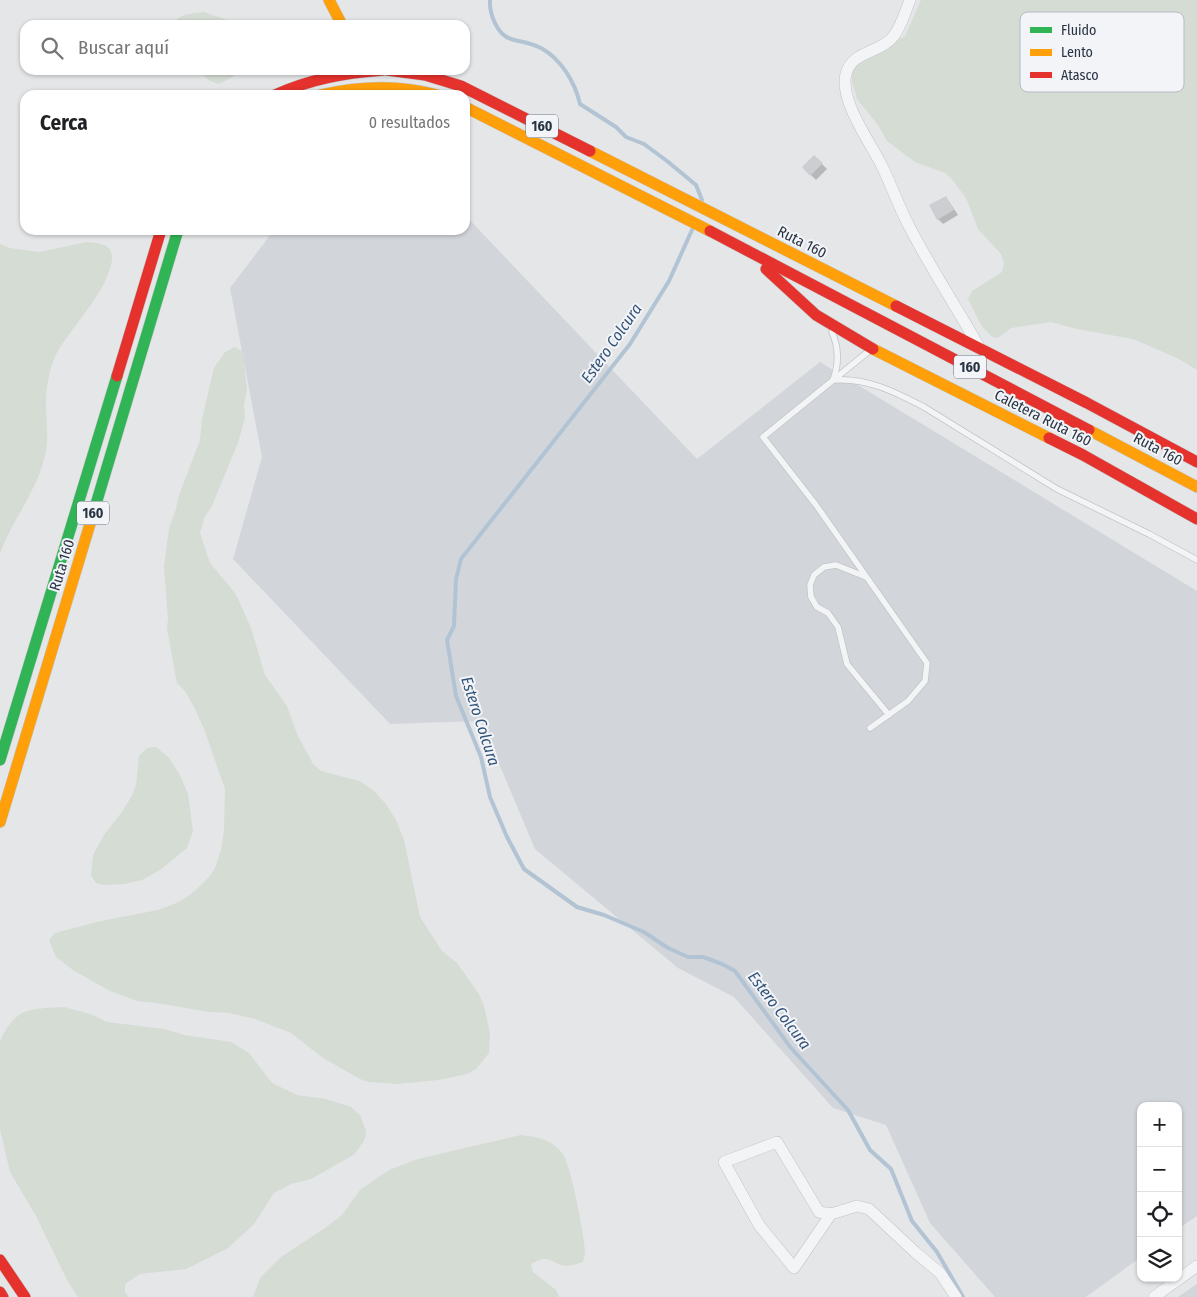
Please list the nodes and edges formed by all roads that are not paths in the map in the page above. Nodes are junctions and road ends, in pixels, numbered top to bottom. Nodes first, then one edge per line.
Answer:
1 (330, 0) edge
2 (910, 0) edge
3 (340, 20) edge
4 (338, 75) edge
5 (429, 75) edge
6 (287, 90) edge
7 (343, 90) edge
8 (414, 90) edge
9 (469, 90) edge
10 (470, 91) edge
11 (470, 109) edge
12 (159, 235) edge
13 (176, 235) edge
14 (744, 248) junction
15 (816, 314) junction
16 (980, 348) junction
17 (873, 349) junction
18 (833, 380) junction
19 (1197, 462) edge
20 (1197, 487) edge
21 (1197, 519) edge
22 (1197, 560) edge
23 (867, 577) junction
24 (889, 715) junction
25 (870, 728) dead end
26 (0, 760) edge
27 (0, 822) edge
28 (831, 1214) junction
29 (0, 1260) edge
30 (1197, 1266) edge
31 (0, 1292) edge
32 (3, 1297) edge
33 (24, 1297) edge
34 (956, 1297) edge
35 (1154, 1297) edge

1 - 3 main road
2 - 16 street
4 - 6 main road, Ruta 160 / 160
5 - 9 main road, Ruta 160 / 160
7 - 8 main road
10 - 16 main road, Ruta 160 / 160
11 - 14 main road, Ruta 160 / 160
12 - 26 main road, Ruta 160 / 160
13 - 27 main road, Ruta 160 / 160
14 - 15 main road, Caletera Ruta 160
14 - 20 main road, Ruta 160 / 160
15 - 17 main road, Caletera Ruta 160
15 - 18 lane
16 - 19 main road, Ruta 160 / 160
17 - 18 lane
17 - 21 main road, Caletera Ruta 160
18 - 22 lane
18 - 23 lane
23 - 24 lane
23 - 24 lane
24 - 25 lane
28 - 28 street
28 - 34 street
29 - 33 main road
30 - 35 street
31 - 32 main road

